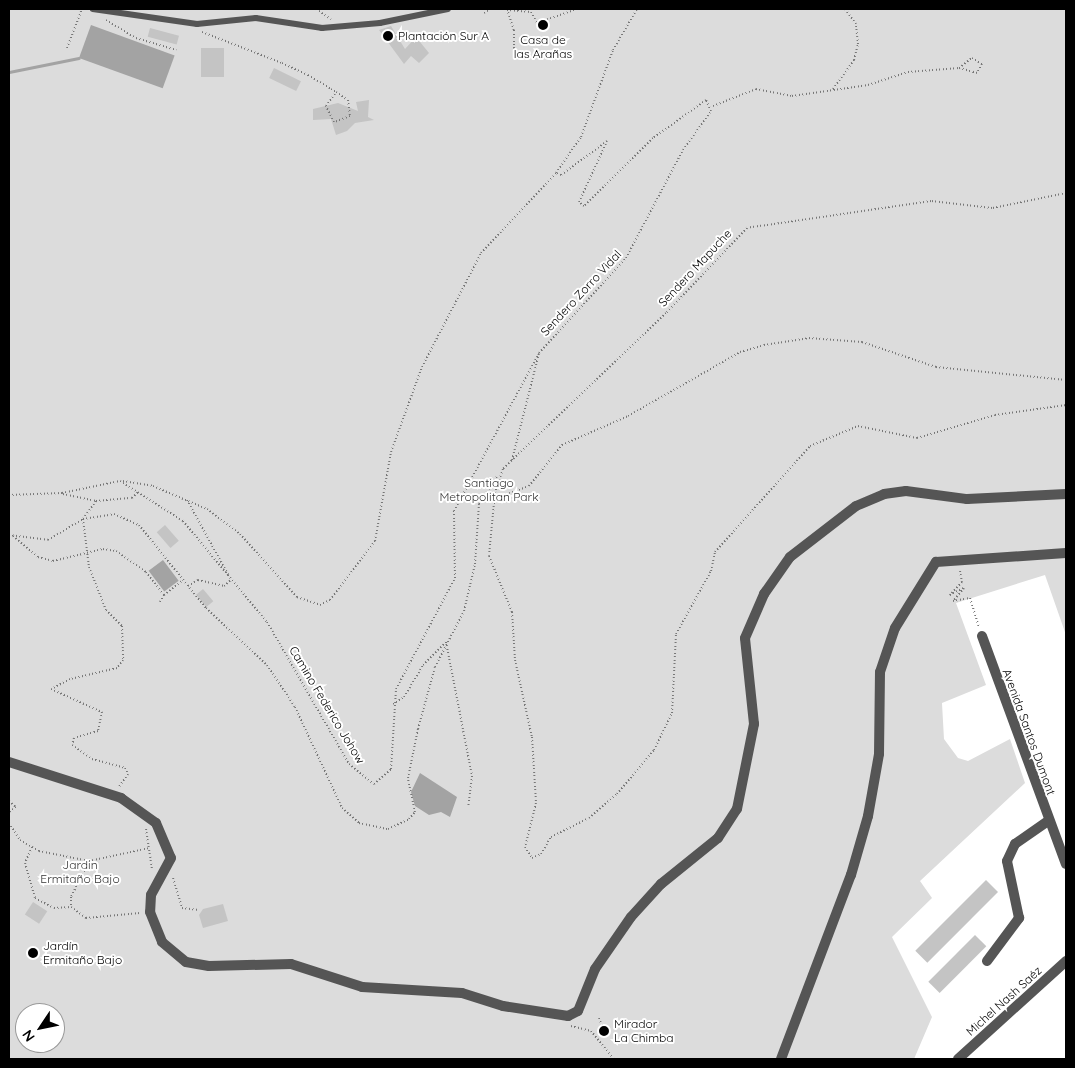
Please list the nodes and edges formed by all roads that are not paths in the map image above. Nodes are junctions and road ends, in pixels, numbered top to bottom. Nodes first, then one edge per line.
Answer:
1 (95, 9) edge
2 (448, 9) edge
3 (1066, 494) edge
4 (1066, 554) edge
5 (982, 636) road end
6 (9, 762) edge
7 (1048, 821) junction
8 (1063, 847) edge
9 (1066, 864) edge
10 (987, 961) dead end
11 (1066, 961) edge
12 (781, 1059) edge
13 (958, 1059) edge

1 - 2 lane
3 - 6 street
4 - 12 street
5 - 7 street, Avenida Santos Dumont
7 - 8 street, Avenida Santos Dumont
7 - 10 street
8 - 9 street, Avenida Santos Dumont
11 - 13 street, Michel Nash Saéz

